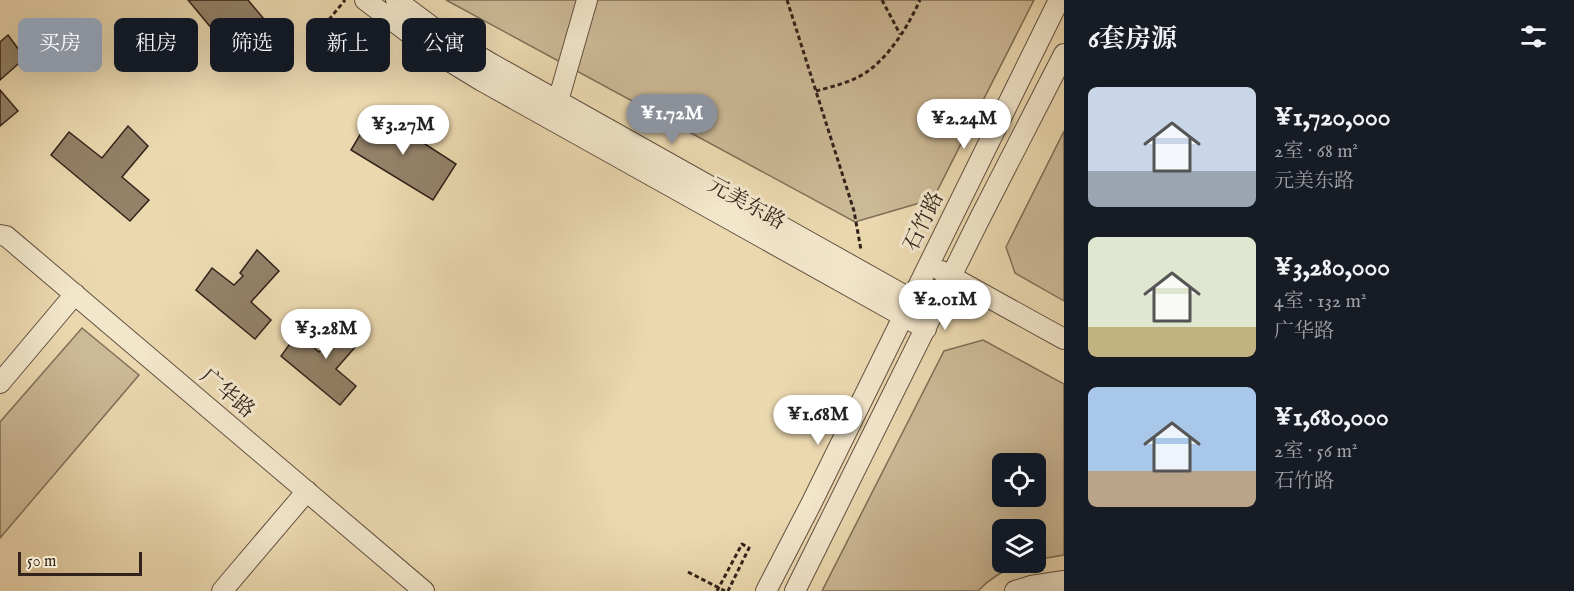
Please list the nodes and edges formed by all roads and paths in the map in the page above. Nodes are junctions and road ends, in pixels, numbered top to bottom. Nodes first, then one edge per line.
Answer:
1 (345, 0) edge
2 (364, 0) edge
3 (396, 0) edge
4 (587, 0) edge
5 (787, 0) edge
6 (882, 0) edge
7 (920, 0) edge
8 (1059, 0) edge
9 (330, 18) edge
10 (900, 34) junction
11 (1064, 54) edge
12 (816, 91) junction
13 (558, 101) junction
14 (0, 235) edge
15 (928, 265) junction
16 (865, 275) junction
17 (951, 277) junction
18 (75, 294) junction
19 (907, 309) junction
20 (930, 320) junction
21 (1064, 339) edge
22 (0, 383) edge
23 (307, 491) junction
24 (688, 572) dead end
25 (1060, 584) edge
26 (718, 589) edge
27 (222, 591) edge
28 (424, 591) edge
29 (726, 591) edge
30 (766, 591) edge
31 (795, 591) edge
32 (1015, 591) edge

1 - 9 path
2 - 19 street, 元美东路
3 - 13 street, 元美东路
4 - 13 street
5 - 12 path
6 - 10 path
7 - 10 path
8 - 15 street, 石竹路
10 - 12 path
11 - 17 street
12 - 16 path
13 - 16 street, 元美东路
14 - 18 street, 广华路
15 - 17 street
15 - 19 street, 石竹路
16 - 19 street, 元美东路
17 - 20 street
17 - 21 street
18 - 22 street
18 - 23 street, 广华路
19 - 20 street, 元美东路
19 - 30 street, 石竹路
20 - 31 street
23 - 27 street
23 - 28 street, 广华路
24 - 29 path, bridge
25 - 32 street
26 - 29 path

